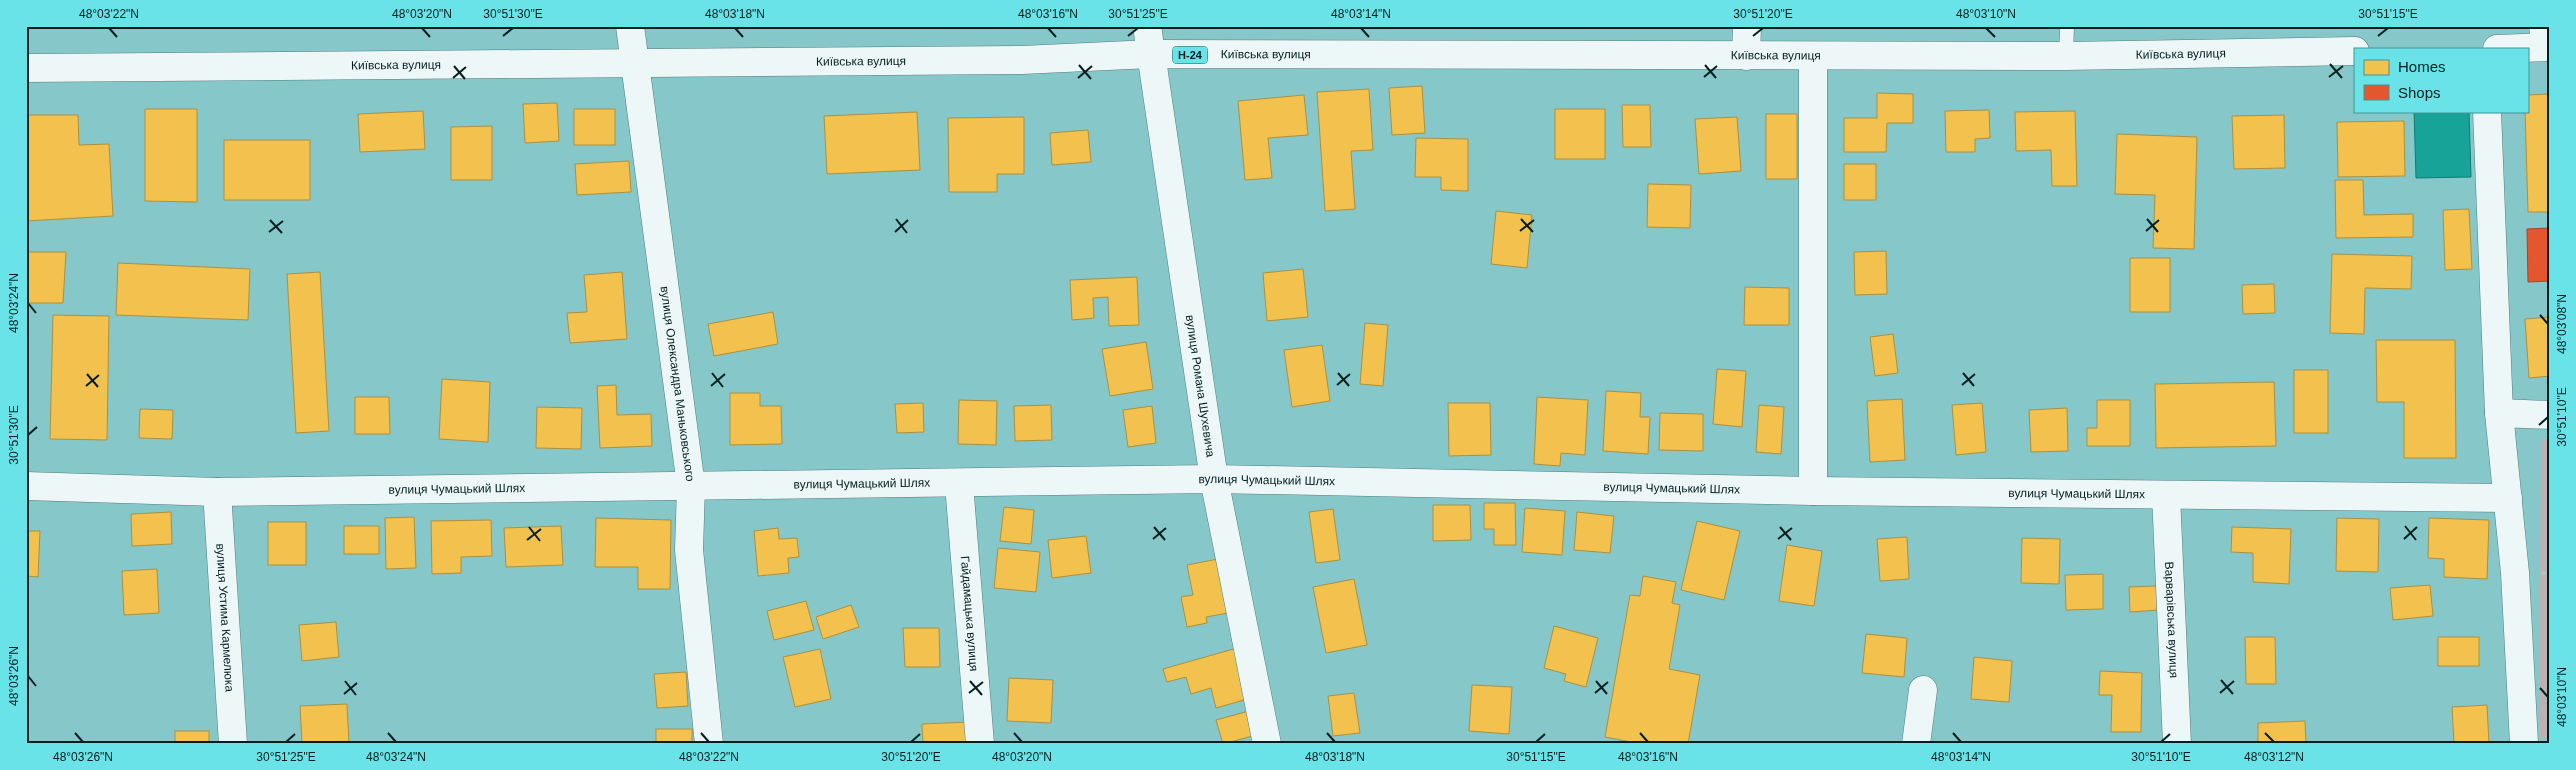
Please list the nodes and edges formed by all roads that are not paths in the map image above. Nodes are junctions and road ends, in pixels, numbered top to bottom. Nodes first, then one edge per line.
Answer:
1 (630, 26) edge
2 (1147, 26) edge
3 (1746, 26) edge
4 (2067, 26) edge
5 (2546, 40) edge
6 (2502, 48) edge
7 (2354, 51) edge
8 (1151, 54) junction
9 (1746, 56) junction
10 (1813, 56) junction
11 (2066, 56) junction
12 (635, 62) junction
13 (26, 68) edge
14 (2487, 112) edge
15 (2499, 413) junction
16 (2550, 415) edge
17 (1214, 480) junction
18 (959, 484) junction
19 (26, 486) edge
20 (691, 486) junction
21 (1813, 491) junction
22 (217, 492) junction
23 (2166, 495) junction
24 (2508, 498) junction
25 (1923, 690) dead end
26 (233, 744) edge
27 (709, 744) edge
28 (980, 744) edge
29 (1267, 744) edge
30 (1916, 744) edge
31 (2178, 744) edge
32 (2524, 744) edge

1 - 12 street, вулиця Олександра Маньковського
2 - 8 street, вулиця Романа Шухевича
3 - 9 street
4 - 11 lane
5 - 6 street
7 - 11 street, Київська вулиця / Н-24
8 - 9 street, Київська вулиця / Н-24
8 - 12 street, Київська вулиця / Н-24
8 - 17 street, вулиця Романа Шухевича
9 - 10 street, Київська вулиця / Н-24
10 - 11 street, Київська вулиця / Н-24
10 - 21 street
12 - 13 street, Київська вулиця / Н-24
12 - 20 street, вулиця Олександра Маньковського
14 - 15 street
15 - 16 street
15 - 24 street
17 - 18 street, вулиця Чумацький Шлях
17 - 21 street, вулиця Чумацький Шлях
17 - 29 street, вулиця Романа Шухевича
18 - 20 street, вулиця Чумацький Шлях
18 - 28 street, Гайдамацька вулиця
19 - 22 street, вулиця Чумацький Шлях
20 - 22 street, вулиця Чумацький Шлях
20 - 27 street, вулиця Олександра Маньковського
21 - 23 street, вулиця Чумацький Шлях
22 - 26 street, вулиця Устима Кармелюка
23 - 24 street, вулиця Чумацький Шлях
23 - 31 street, Варварівська вулиця
24 - 32 street
25 - 30 street

